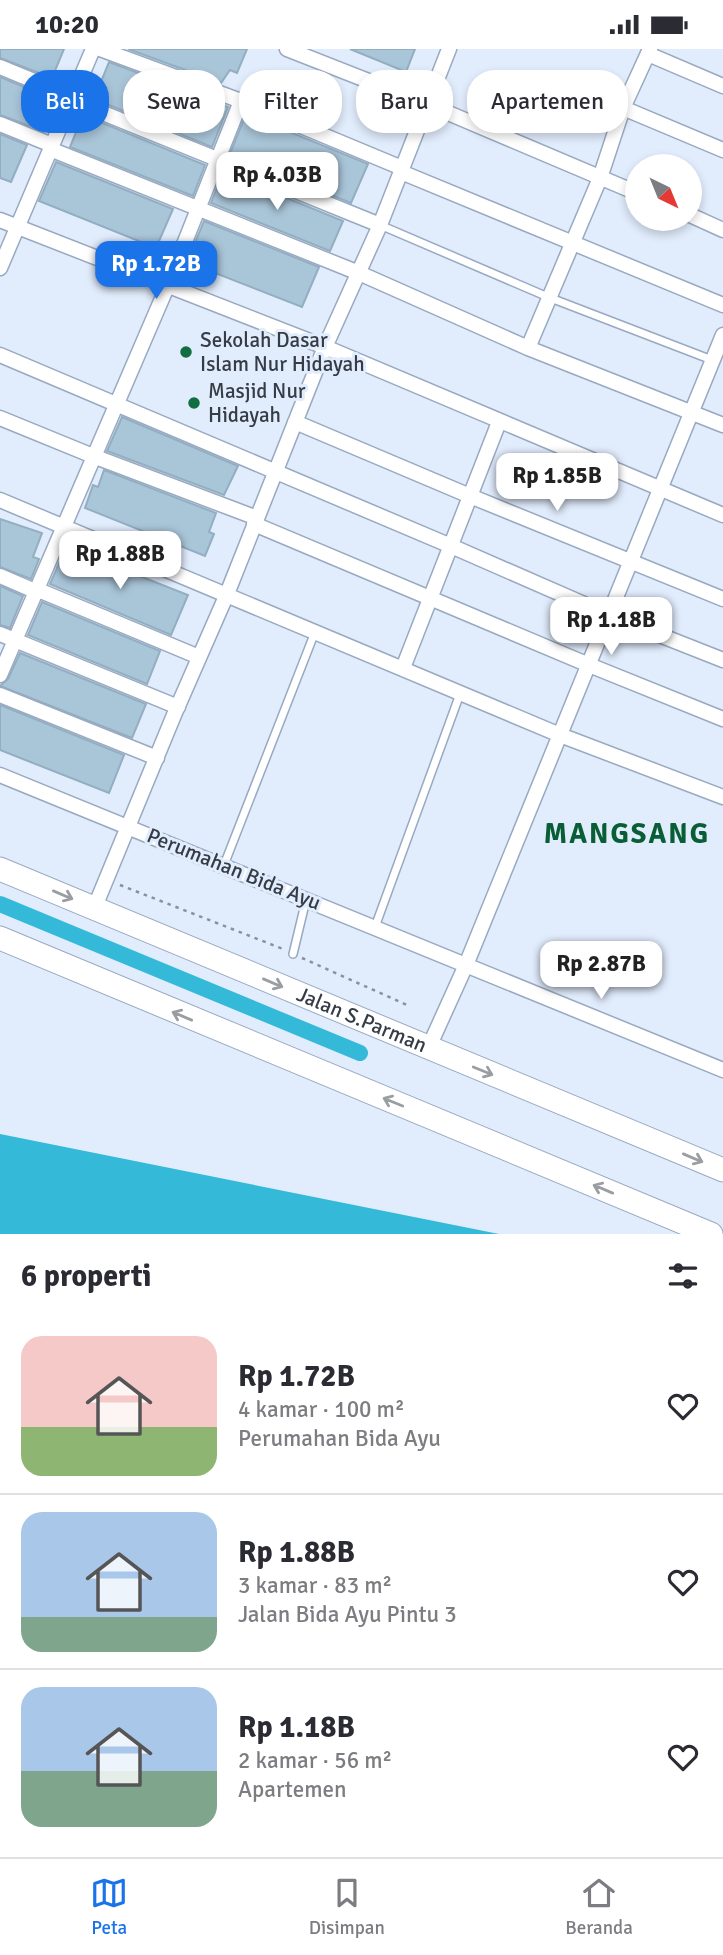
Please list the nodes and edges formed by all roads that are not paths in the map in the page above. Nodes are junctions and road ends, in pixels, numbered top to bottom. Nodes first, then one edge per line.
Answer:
1 (93, 49) edge
2 (100, 49) edge
3 (287, 49) edge
4 (449, 49) edge
5 (649, 51) edge
6 (0, 67) edge
7 (84, 70) edge
8 (441, 70) edge
9 (21, 76) edge
10 (356, 76) edge
11 (723, 86) edge
12 (628, 97) edge
13 (239, 100) edge
14 (239, 106) edge
15 (628, 110) edge
16 (109, 113) edge
17 (453, 115) edge
18 (0, 124) edge
19 (57, 133) edge
20 (316, 133) edge
21 (416, 133) edge
22 (615, 133) edge
23 (51, 147) junction
24 (723, 150) edge
25 (219, 158) junction
26 (402, 170) junction
27 (600, 177) junction
28 (625, 188) edge
29 (198, 210) junction
30 (0, 220) edge
31 (702, 220) edge
32 (380, 225) junction
33 (16, 227) junction
34 (723, 230) edge
35 (572, 243) junction
36 (0, 268) edge
37 (359, 273) junction
38 (167, 287) junction
39 (548, 297) junction
40 (723, 305) edge
41 (723, 335) edge
42 (325, 347) junction
43 (528, 348) junction
44 (0, 355) edge
45 (718, 363) edge
46 (116, 404) junction
47 (692, 412) junction
48 (0, 418) edge
49 (296, 422) junction
50 (499, 422) junction
51 (723, 425) edge
52 (93, 456) junction
53 (275, 473) junction
54 (661, 490) junction
55 (470, 496) junction
56 (0, 500) edge
57 (723, 515) edge
58 (256, 521) junction
59 (63, 526) junction
60 (451, 546) junction
61 (632, 562) junction
62 (0, 576) edge
63 (36, 590) junction
64 (227, 594) junction
65 (430, 597) junction
66 (723, 599) edge
67 (610, 615) junction
68 (316, 632) junction
69 (0, 634) edge
70 (15, 641) junction
71 (199, 657) junction
72 (723, 660) edge
73 (589, 665) junction
74 (402, 669) junction
75 (0, 675) edge
76 (460, 693) junction
77 (0, 695) edge
78 (178, 706) junction
79 (723, 719) edge
80 (560, 735) junction
81 (157, 758) junction
82 (0, 775) edge
83 (723, 797) edge
84 (129, 826) junction
85 (224, 865) junction
86 (0, 869) edge
87 (306, 899) junction
88 (94, 909) junction
89 (375, 927) junction
90 (0, 939) edge
91 (293, 954) road end
92 (467, 965) junction
93 (428, 1049) junction
94 (723, 1070) edge
95 (723, 1170) edge
96 (711, 1234) edge

1 - 7 street
2 - 13 street
3 - 10 street
4 - 8 street
5 - 11 street
5 - 12 street
6 - 9 street
14 - 25 street
15 - 24 street
16 - 25 street
17 - 27 street
18 - 23 street
19 - 23 street
20 - 26 street
21 - 26 street
22 - 27 street
23 - 29 street
23 - 33 street
25 - 29 street
25 - 32 street
26 - 32 street
26 - 35 street
27 - 28 street
27 - 35 street
29 - 37 street
29 - 38 street
30 - 33 street
31 - 34 street
32 - 37 street
32 - 39 lane
33 - 36 street
33 - 38 street
35 - 39 street
35 - 40 street
37 - 42 street
37 - 43 street
38 - 42 street
38 - 46 street
39 - 43 street
39 - 45 lane
41 - 45 street
42 - 49 street
42 - 50 street
43 - 47 street
44 - 46 street
45 - 47 street
46 - 52 street
46 - 53 street
47 - 51 street
47 - 54 street
48 - 52 street
49 - 53 street
49 - 55 street
50 - 54 street
50 - 55 street
52 - 58 street
52 - 59 street
53 - 58 street
53 - 60 street
54 - 57 street
54 - 61 street
55 - 60 street
55 - 61 street
56 - 59 street
58 - 64 street
58 - 65 street
59 - 63 street
59 - 64 street
60 - 65 street
60 - 67 street
61 - 66 street
61 - 67 street
62 - 63 street
63 - 70 street
63 - 71 street
64 - 68 street
64 - 71 street
65 - 73 street
65 - 74 street
67 - 72 street
67 - 73 street
68 - 74 street
68 - 85 lane
69 - 70 street
70 - 75 street
70 - 78 street
71 - 78 street
73 - 79 street
73 - 80 street
74 - 76 street
76 - 80 street
76 - 89 lane
77 - 81 street
78 - 81 street
80 - 83 street
80 - 92 street
81 - 84 street
82 - 84 street, Perumahan Bida Ayu
84 - 85 street, Perumahan Bida Ayu
84 - 88 street
85 - 87 street, Perumahan Bida Ayu
86 -> 88 main road, Jalan S.Parman
87 - 89 street, Perumahan Bida Ayu
87 - 91 lane
88 -> 93 main road, Jalan S.Parman
89 - 92 street, Perumahan Bida Ayu
96 -> 90 main road
92 - 93 street
92 - 94 street, Perumahan Bida Ayu
93 -> 95 main road, Jalan S.Parman

